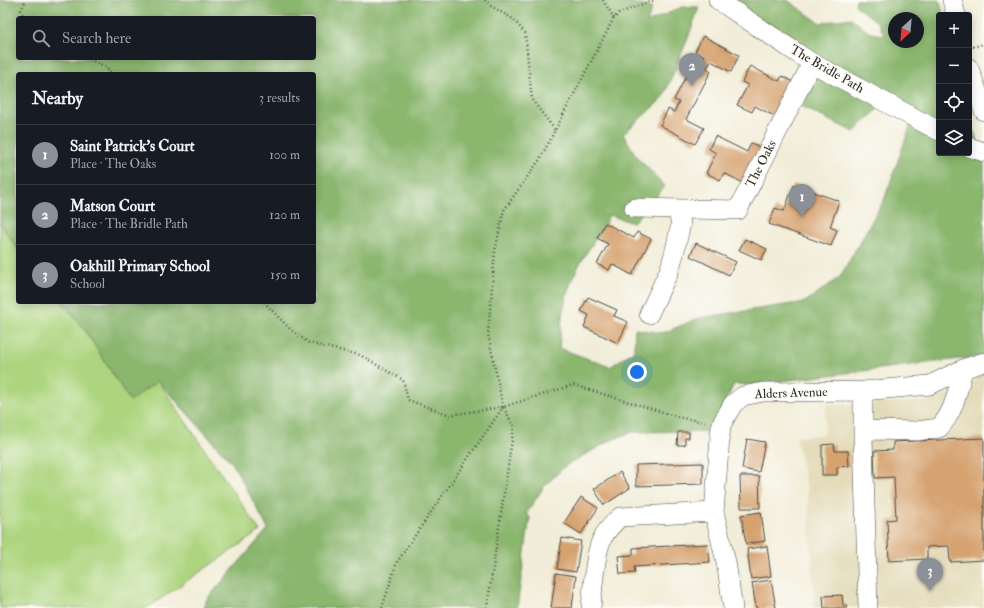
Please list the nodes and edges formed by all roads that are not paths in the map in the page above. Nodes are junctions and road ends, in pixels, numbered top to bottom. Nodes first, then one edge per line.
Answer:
1 (718, 0) edge
2 (812, 63) junction
3 (972, 77) edge
4 (984, 111) edge
5 (936, 129) edge
6 (972, 148) edge
7 (984, 152) edge
8 (634, 208) dead end
9 (677, 209) junction
10 (649, 314) dead end
11 (984, 362) edge
12 (963, 369) junction
13 (863, 391) junction
14 (863, 437) junction
15 (714, 512) junction
16 (591, 608) edge
17 (733, 608) edge
18 (868, 608) edge

1 - 2 street, The Bridle Path
2 - 5 street, The Bridle Path
2 - 9 street, The Oaks
3 - 4 street
6 - 7 street
8 - 9 street, The Oaks
9 - 10 street
11 - 12 street, Alders Avenue
12 - 13 street, Alders Avenue
12 - 14 street
13 - 14 street
13 - 15 street, Alders Avenue
14 - 18 street
15 - 16 street
15 - 17 street, Alders Avenue

